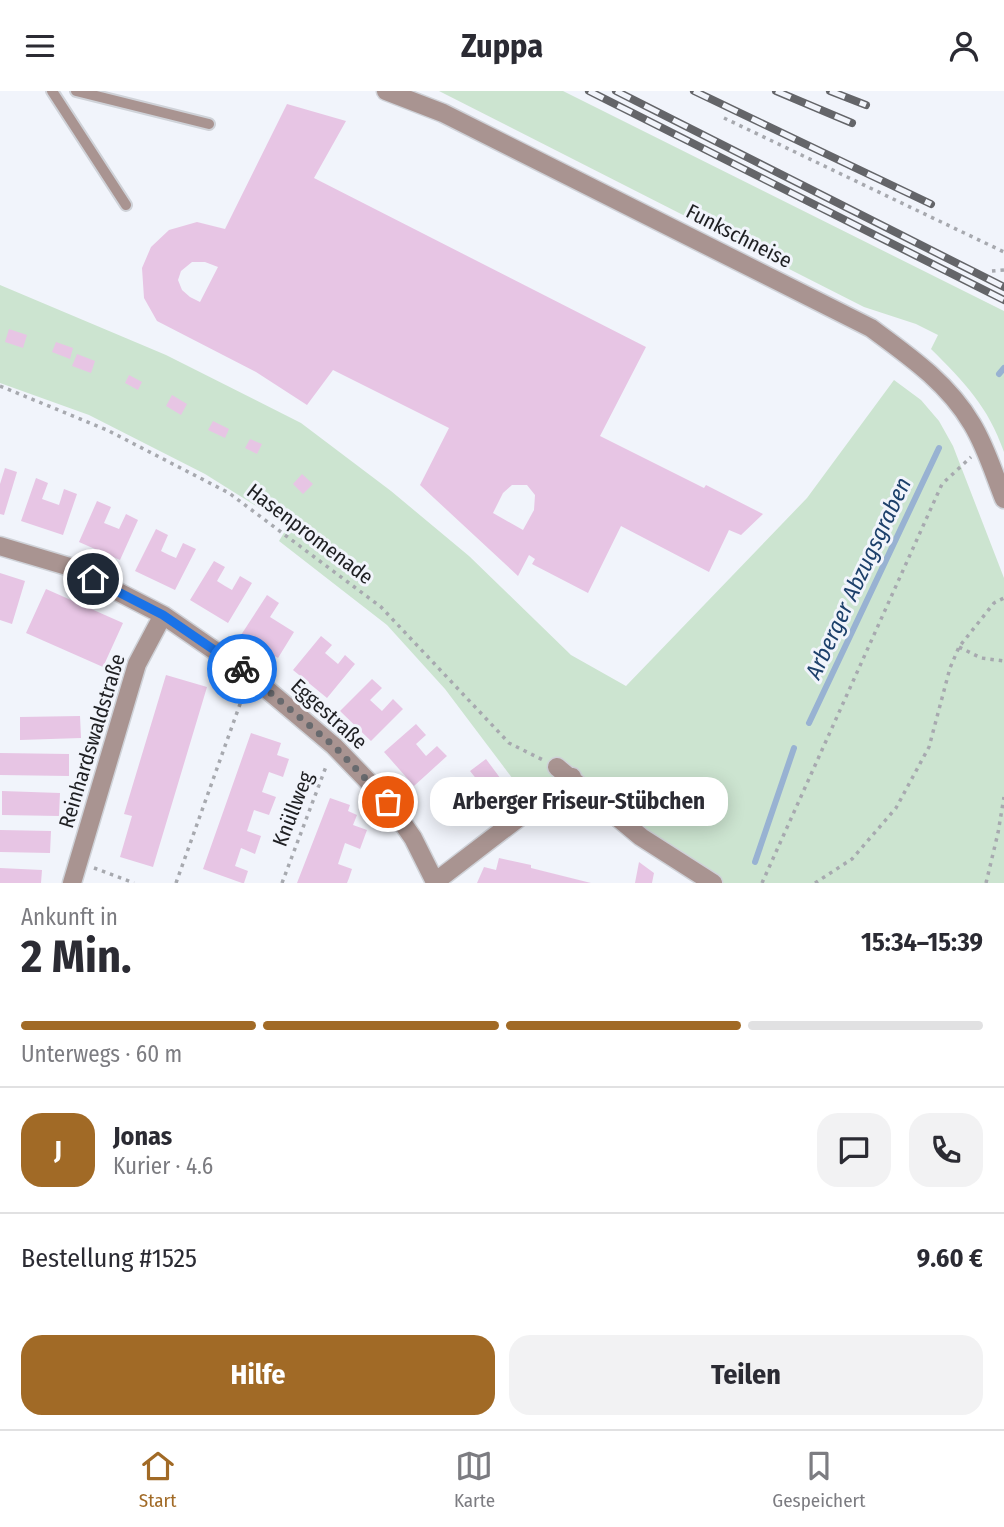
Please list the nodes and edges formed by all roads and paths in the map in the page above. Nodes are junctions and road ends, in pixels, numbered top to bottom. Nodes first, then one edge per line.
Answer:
1 (52, 91) edge
2 (76, 91) edge
3 (386, 91) edge
4 (724, 118) dead end
5 (209, 124) dead end
6 (126, 205) dead end
7 (1004, 252) edge
8 (1004, 270) edge
9 (992, 271) dead end
10 (0, 386) edge
11 (986, 451) junction
12 (1004, 499) edge
13 (0, 546) edge
14 (1004, 598) edge
15 (163, 615) junction
16 (959, 647) junction
17 (1004, 661) edge
18 (250, 675) junction
19 (334, 746) junction
20 (564, 772) junction
21 (1004, 797) edge
22 (78, 862) junction
23 (72, 883) edge
24 (134, 883) edge
25 (176, 883) edge
26 (282, 883) edge
27 (435, 883) edge
28 (713, 883) edge
29 (762, 883) edge
30 (815, 883) edge
31 (986, 883) edge

1 - 6 lane
2 - 5 lane
3 - 11 street, Funkschneise
4 - 7 path
8 - 9 path
10 - 20 path, Hasenpromenade
11 - 12 street, Funkschneise
11 - 29 path
13 - 15 street, Eggestraße
14 - 16 path
15 - 18 street, Eggestraße
15 - 22 street, Reinhardswaldstraße
16 - 17 path
16 - 30 path
18 - 19 street, Eggestraße
18 - 25 path
19 - 26 path, Knüllweg
19 - 27 street, Eggestraße
20 - 27 street, Eggestraße
20 - 28 street
21 - 31 path
22 - 23 street, Reinhardswaldstraße
22 - 24 path

